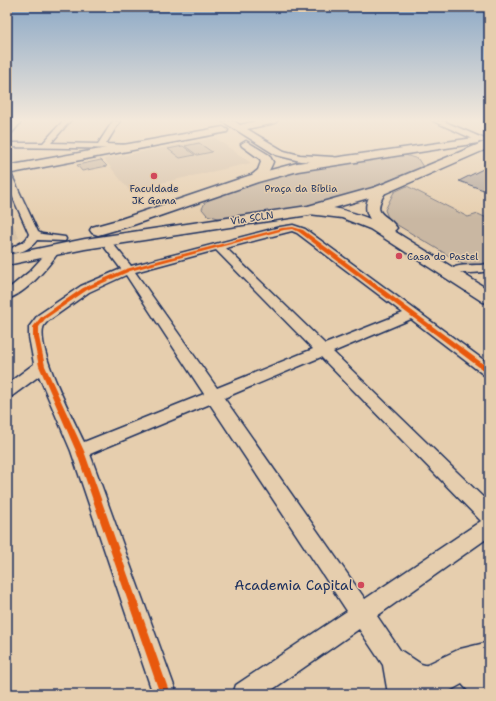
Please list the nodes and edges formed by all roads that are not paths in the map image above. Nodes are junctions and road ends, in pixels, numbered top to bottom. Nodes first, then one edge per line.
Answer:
1 (73, 154) edge
2 (260, 154) edge
3 (284, 154) edge
4 (385, 154) edge
5 (395, 154) edge
6 (464, 154) edge
7 (333, 160) junction
8 (7, 170) edge
9 (428, 170) junction
10 (7, 174) edge
11 (253, 179) junction
12 (381, 190) junction
13 (195, 198) junction
14 (309, 210) junction
15 (220, 223) junction
16 (34, 234) junction
17 (105, 241) junction
18 (58, 244) junction
19 (218, 246) junction
20 (10, 254) edge
21 (128, 270) junction
22 (484, 276) edge
23 (7, 295) edge
24 (489, 298) edge
25 (412, 314) junction
26 (324, 352) junction
27 (42, 366) junction
28 (489, 371) edge
29 (7, 392) edge
30 (213, 396) junction
31 (80, 451) junction
32 (489, 516) edge
33 (489, 526) edge
34 (362, 614) junction
35 (392, 658) junction
36 (450, 675) edge
37 (489, 688) edge
38 (165, 694) edge
39 (245, 694) edge
40 (400, 694) edge

1 - 8 main road
2 - 11 main road
3 - 7 main road
4 - 7 main road, Via SCLN
5 - 9 main road
6 - 9 main road, Via SCLN
7 - 11 main road, Via SCLN
9 - 12 main road, Via SCLN
10 - 16 street
11 - 13 main road, Via SCLN
12 - 14 main road, Via SCLN
12 - 22 main road
13 - 15 main road
13 - 18 main road, Via SCLN
14 - 15 main road, Via SCLN
14 - 24 main road
15 - 17 main road, Via SCLN
16 - 18 street
16 - 20 street
17 - 18 main road, Via SCLN
17 - 21 street
18 - 20 main road, Via SCLN
18 - 23 street
19 - 21 street
19 - 25 street
19 - 26 street
21 - 27 street
21 - 30 street
25 - 26 street
25 - 28 street
26 - 30 street
26 - 32 street
27 - 29 street
27 - 31 street
30 - 31 street
30 - 34 street
31 - 38 street
33 - 34 street
34 - 35 street
34 - 39 street
35 - 36 street
35 - 40 street
36 - 37 main road

